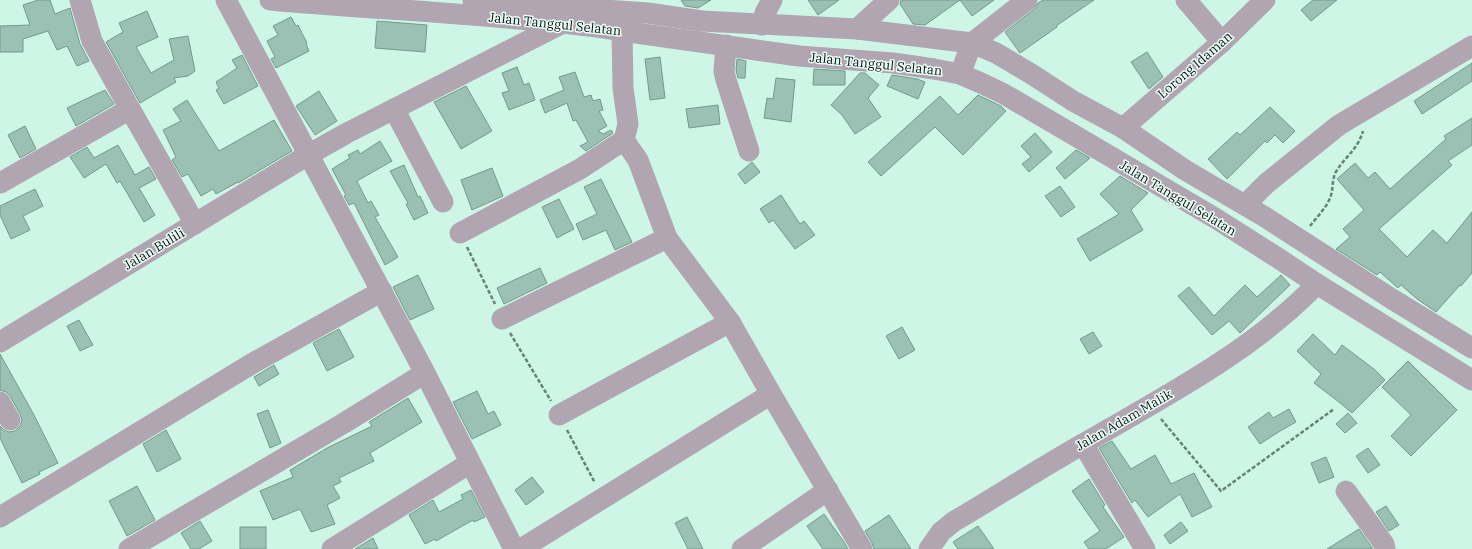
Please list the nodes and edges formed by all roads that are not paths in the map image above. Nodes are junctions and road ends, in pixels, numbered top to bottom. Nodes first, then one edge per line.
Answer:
1 (80, 0) edge
2 (226, 0) edge
3 (270, 0) edge
4 (455, 0) edge
5 (772, 0) edge
6 (889, 0) edge
7 (1027, 0) edge
8 (1186, 0) edge
9 (1265, 0) edge
10 (331, 3) edge
11 (641, 8) edge
12 (563, 23) junction
13 (762, 25) junction
14 (802, 27) junction
15 (857, 29) junction
16 (622, 31) junction
17 (1222, 42) junction
18 (972, 43) junction
19 (726, 45) junction
20 (1472, 46) edge
21 (799, 56) junction
22 (960, 74) junction
23 (130, 109) junction
24 (394, 109) junction
25 (1123, 128) junction
26 (624, 140) junction
27 (749, 151) dead end
28 (308, 155) junction
29 (0, 183) edge
30 (443, 202) dead end
31 (1245, 205) junction
32 (194, 224) junction
33 (460, 233) road end
34 (667, 238) junction
35 (1317, 284) junction
36 (382, 291) junction
37 (502, 319) road end
38 (730, 322) junction
39 (0, 342) edge
40 (1472, 348) edge
41 (425, 373) junction
42 (1472, 380) edge
43 (771, 394) junction
44 (0, 402) edge
45 (559, 414) road end
46 (10, 420) dead end
47 (1083, 444) junction
48 (470, 463) junction
49 (828, 490) junction
50 (1346, 491) dead end
51 (0, 517) edge
52 (129, 549) edge
53 (332, 549) edge
54 (514, 549) edge
55 (521, 549) edge
56 (742, 549) edge
57 (862, 549) edge
58 (929, 549) edge
59 (1145, 549) edge
60 (1385, 549) edge

1 - 23 street, Jalan Bulili
2 - 28 street
3 - 10 street, Jalan Tanggul Selatan
4 - 11 street, Jalan Tanggul Selatan
5 - 13 street
6 - 15 street
7 - 18 street
8 - 17 street
9 - 17 street, Lorong Idaman
10 - 12 street, Jalan Tanggul Selatan
11 - 13 street, Jalan Tanggul Selatan
12 - 16 street, Jalan Tanggul Selatan
12 - 24 street
13 - 14 street, Jalan Tanggul Selatan
14 - 15 street, Jalan Tanggul Selatan
14 - 21 street
15 - 18 street, Jalan Tanggul Selatan
16 - 19 street, Jalan Tanggul Selatan
16 - 26 street
17 - 25 street, Lorong Idaman
18 - 22 street
18 - 25 street, Jalan Tanggul Selatan
19 - 21 street, Jalan Tanggul Selatan
19 - 27 street
20 - 31 street
21 - 22 street, Jalan Tanggul Selatan
22 - 35 street, Jalan Tanggul Selatan
23 - 29 street
23 - 32 street, Jalan Bulili
24 - 28 street
24 - 30 street
25 - 31 street, Jalan Tanggul Selatan
26 - 33 street
26 - 34 street
28 - 32 street
28 - 36 street
31 - 40 street, Jalan Tanggul Selatan
32 - 39 street, Jalan Bulili
34 - 37 street
34 - 38 street
35 - 42 street, Jalan Tanggul Selatan
35 - 47 street, Jalan Adam Malik
36 - 41 street
36 - 51 street
38 - 43 street
38 - 45 street
41 - 48 street
41 - 52 street
43 - 49 street
43 - 55 street
44 - 46 street
47 - 58 street, Jalan Adam Malik
47 - 59 street
48 - 53 street
48 - 54 street
49 - 56 street
49 - 57 street
50 - 60 street

